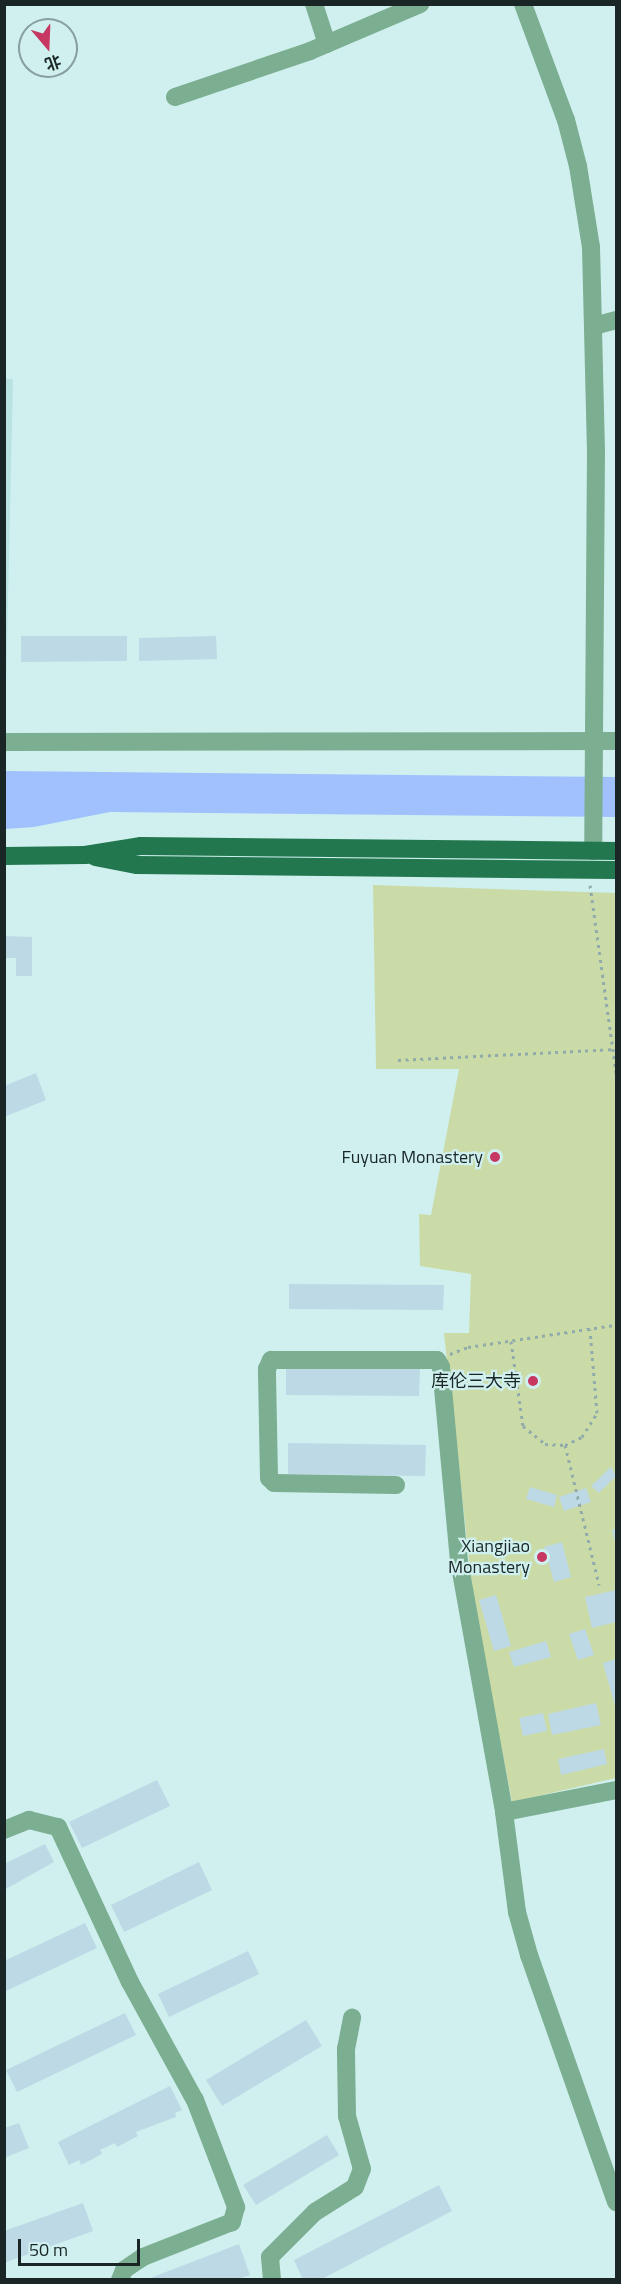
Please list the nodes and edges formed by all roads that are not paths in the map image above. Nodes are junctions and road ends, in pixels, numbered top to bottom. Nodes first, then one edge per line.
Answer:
1 (314, 4) edge
2 (420, 4) edge
3 (523, 4) edge
4 (327, 44) junction
5 (175, 97) dead end
6 (616, 320) edge
7 (594, 326) junction
8 (594, 741) junction
9 (616, 741) edge
10 (4, 742) edge
11 (593, 850) junction
12 (616, 851) edge
13 (85, 855) junction
14 (4, 856) edge
15 (616, 870) edge
16 (396, 1485) dead end
17 (616, 1790) edge
18 (504, 1812) junction
19 (4, 1830) edge
20 (352, 2018) dead end
21 (616, 2202) edge
22 (120, 2280) edge
23 (272, 2280) edge

1 - 4 street
2 - 4 street
3 - 7 street
4 - 5 street
6 - 7 street
7 - 8 street
8 - 9 street
8 - 10 street
8 - 11 street
11 - 12 main road
11 - 13 main road
13 - 14 main road
13 - 15 main road
16 - 18 street
17 - 18 street
18 - 21 street
19 - 22 street
20 - 23 street

